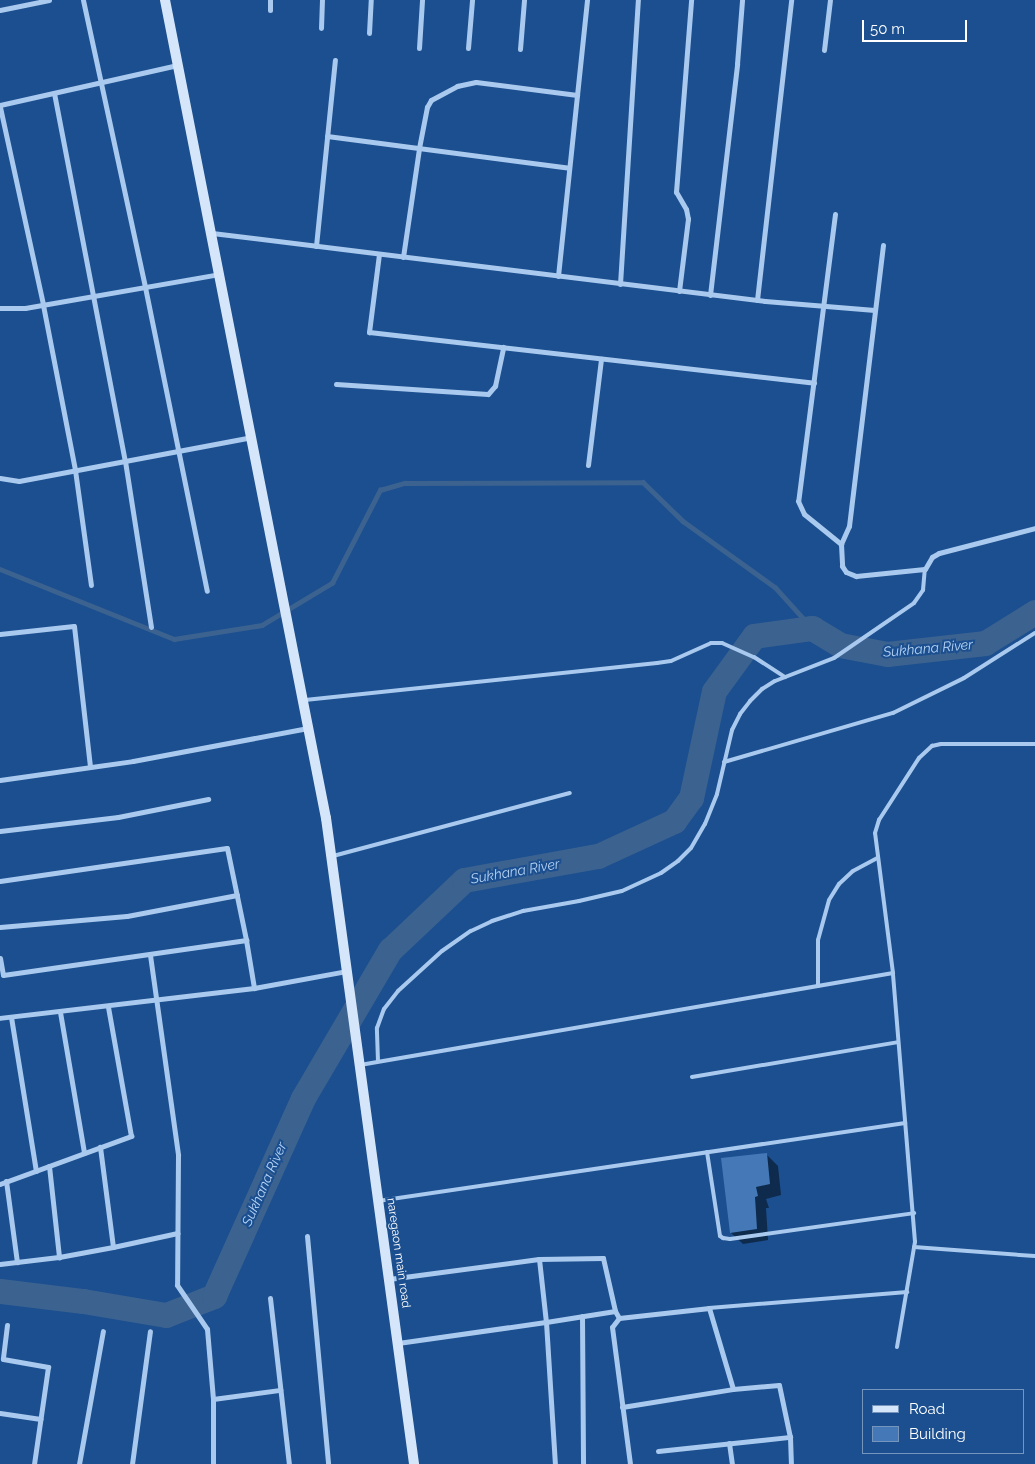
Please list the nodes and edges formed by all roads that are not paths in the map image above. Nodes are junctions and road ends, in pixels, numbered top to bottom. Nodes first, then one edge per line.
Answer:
1 (49, 0) edge
2 (83, 0) edge
3 (166, 0) edge
4 (270, 0) edge
5 (322, 0) edge
6 (371, 0) edge
7 (422, 0) edge
8 (472, 0) edge
9 (524, 0) edge
10 (587, 0) edge
11 (638, 0) edge
12 (691, 0) edge
13 (742, 0) edge
14 (791, 0) edge
15 (830, 0) edge
16 (0, 10) edge
17 (270, 10) dead end
18 (321, 28) dead end
19 (369, 33) dead end
20 (419, 48) dead end
21 (468, 48) dead end
22 (520, 50) dead end
23 (824, 50) dead end
24 (335, 60) dead end
25 (178, 65) junction
26 (101, 83) junction
27 (54, 94) junction
28 (577, 95) junction
29 (0, 106) edge
30 (327, 136) junction
31 (420, 148) junction
32 (569, 168) junction
33 (835, 214) dead end
34 (212, 233) junction
35 (316, 246) junction
36 (883, 246) dead end
37 (379, 254) junction
38 (403, 257) junction
39 (220, 274) junction
40 (558, 276) junction
41 (620, 284) junction
42 (145, 287) junction
43 (680, 291) junction
44 (710, 294) junction
45 (94, 296) junction
46 (757, 300) junction
47 (43, 305) junction
48 (824, 306) junction
49 (0, 308) edge
50 (875, 310) junction
51 (503, 347) junction
52 (600, 359) junction
53 (814, 383) junction
54 (336, 384) dead end
55 (252, 437) junction
56 (178, 451) junction
57 (124, 461) junction
58 (588, 465) dead end
59 (75, 470) junction
60 (0, 478) edge
61 (1035, 528) edge
62 (841, 544) junction
63 (925, 569) junction
64 (91, 585) dead end
65 (207, 591) dead end
66 (151, 627) dead end
67 (1035, 633) edge
68 (0, 634) edge
69 (785, 677) junction
70 (303, 700) junction
71 (309, 728) junction
72 (1035, 744) edge
73 (724, 762) junction
74 (90, 767) junction
75 (0, 780) edge
76 (570, 792) dead end
77 (208, 799) dead end
78 (0, 831) edge
79 (332, 856) junction
80 (876, 858) junction
81 (0, 881) edge
82 (237, 895) junction
83 (0, 928) edge
84 (246, 940) junction
85 (150, 955) junction
86 (0, 958) edge
87 (347, 971) junction
88 (893, 973) junction
89 (818, 986) junction
90 (254, 988) junction
91 (156, 1000) junction
92 (108, 1007) junction
93 (60, 1012) junction
94 (11, 1017) junction
95 (0, 1018) edge
96 (898, 1042) junction
97 (378, 1062) junction
98 (360, 1064) junction
99 (692, 1077) dead end
100 (904, 1123) junction
101 (100, 1147) junction
102 (707, 1152) junction
103 (84, 1153) junction
104 (49, 1166) junction
105 (36, 1170) junction
106 (3, 1183) edge
107 (378, 1200) junction
108 (914, 1213) junction
109 (178, 1233) junction
110 (307, 1236) dead end
111 (113, 1247) junction
112 (914, 1247) junction
113 (1035, 1256) edge
114 (59, 1257) junction
115 (539, 1259) junction
116 (17, 1262) junction
117 (0, 1264) edge
118 (389, 1279) junction
119 (907, 1292) junction
120 (270, 1298) dead end
121 (709, 1308) junction
122 (615, 1311) junction
123 (582, 1316) junction
124 (619, 1318) junction
125 (546, 1322) junction
126 (7, 1325) dead end
127 (103, 1332) dead end
128 (150, 1332) dead end
129 (398, 1343) junction
130 (897, 1347) dead end
131 (1, 1359) edge
132 (280, 1390) junction
133 (733, 1390) junction
134 (212, 1399) junction
135 (622, 1407) junction
136 (0, 1412) edge
137 (41, 1419) junction
138 (790, 1437) junction
139 (730, 1443) junction
140 (658, 1451) dead end
141 (34, 1464) edge
142 (79, 1464) edge
143 (132, 1464) edge
144 (213, 1464) edge
145 (289, 1464) edge
146 (328, 1464) edge
147 (414, 1464) edge
148 (554, 1464) edge
149 (583, 1464) edge
150 (630, 1464) edge
151 (732, 1464) edge
152 (791, 1464) edge

1 - 16 street
2 - 26 street
3 - 25 street, naregaon main road
4 - 17 street
5 - 18 street
6 - 19 street
7 - 20 street
8 - 21 street
9 - 22 street
10 - 28 street
11 - 41 street
12 - 43 street
13 - 44 street
14 - 46 street
15 - 23 street
24 - 30 street
25 - 26 street
25 - 34 street, naregaon main road
26 - 27 street
26 - 42 street
27 - 29 street
27 - 45 street
28 - 31 street
28 - 32 street
29 - 47 street
30 - 31 street
30 - 35 street
31 - 32 street
31 - 38 street
32 - 40 street
33 - 48 street
34 - 35 street
34 - 39 street, naregaon main road
35 - 37 street
36 - 50 street
37 - 38 street
37 - 51 street
38 - 40 street
39 - 42 street
39 - 55 street, naregaon main road
40 - 41 street
41 - 43 street
42 - 45 street
42 - 56 street
43 - 44 street
44 - 46 street
45 - 47 street
45 - 57 street
46 - 48 street
47 - 49 street
47 - 59 street
48 - 50 street
48 - 53 street
50 - 62 street
51 - 52 street
51 - 54 street
52 - 53 street
52 - 58 street
53 - 62 street
55 - 56 street
55 - 70 street, naregaon main road
56 - 57 street
56 - 65 street
57 - 59 street
57 - 66 street
59 - 60 street
59 - 64 street
61 - 63 street
62 - 63 street
63 - 69 lane
67 - 73 lane
68 - 74 street
69 - 70 lane
69 - 73 lane
70 - 71 street, naregaon main road
71 - 74 street
71 - 79 street, naregaon main road
72 - 80 lane
73 - 97 lane
74 - 75 street
76 - 79 lane
77 - 78 street
79 - 87 street, naregaon main road
80 - 88 lane
80 - 89 lane
81 - 82 street
82 - 83 street
82 - 84 street
84 - 85 street
84 - 90 street
85 - 86 street
85 - 91 street
87 - 90 street
87 - 98 street, naregaon main road
88 - 89 lane
88 - 96 lane
89 - 97 lane
90 - 91 street
91 - 92 street
91 - 109 street
92 - 93 street
92 - 101 street
93 - 94 street
93 - 103 street
94 - 95 street
94 - 105 street
96 - 99 lane
96 - 100 lane
97 - 98 lane
98 - 107 street, naregaon main road
100 - 102 lane
100 - 108 lane
101 - 103 street
101 - 111 street
102 - 107 lane
102 - 108 lane
103 - 104 street
104 - 105 street
104 - 114 street
105 - 106 street
106 - 116 street
107 - 118 street, naregaon main road
108 - 112 lane
109 - 111 street
109 - 134 street
110 - 146 street
111 - 114 street
112 - 113 lane
112 - 119 lane
114 - 116 street
115 - 118 street
115 - 122 street
115 - 125 street
116 - 117 street
118 - 129 street, naregaon main road
119 - 121 lane
119 - 130 lane
120 - 132 street
121 - 124 street
121 - 133 street
122 - 123 street
122 - 124 street
123 - 125 street
123 - 149 street
124 - 135 street
125 - 129 street
125 - 148 street
126 - 131 street
127 - 142 street
128 - 143 street
129 - 147 street, naregaon main road
131 - 137 street
132 - 134 street
132 - 145 street
133 - 135 street
133 - 138 street
134 - 144 street
135 - 150 street
136 - 137 street
137 - 141 street
138 - 139 street
138 - 152 street
139 - 140 street
139 - 151 street

